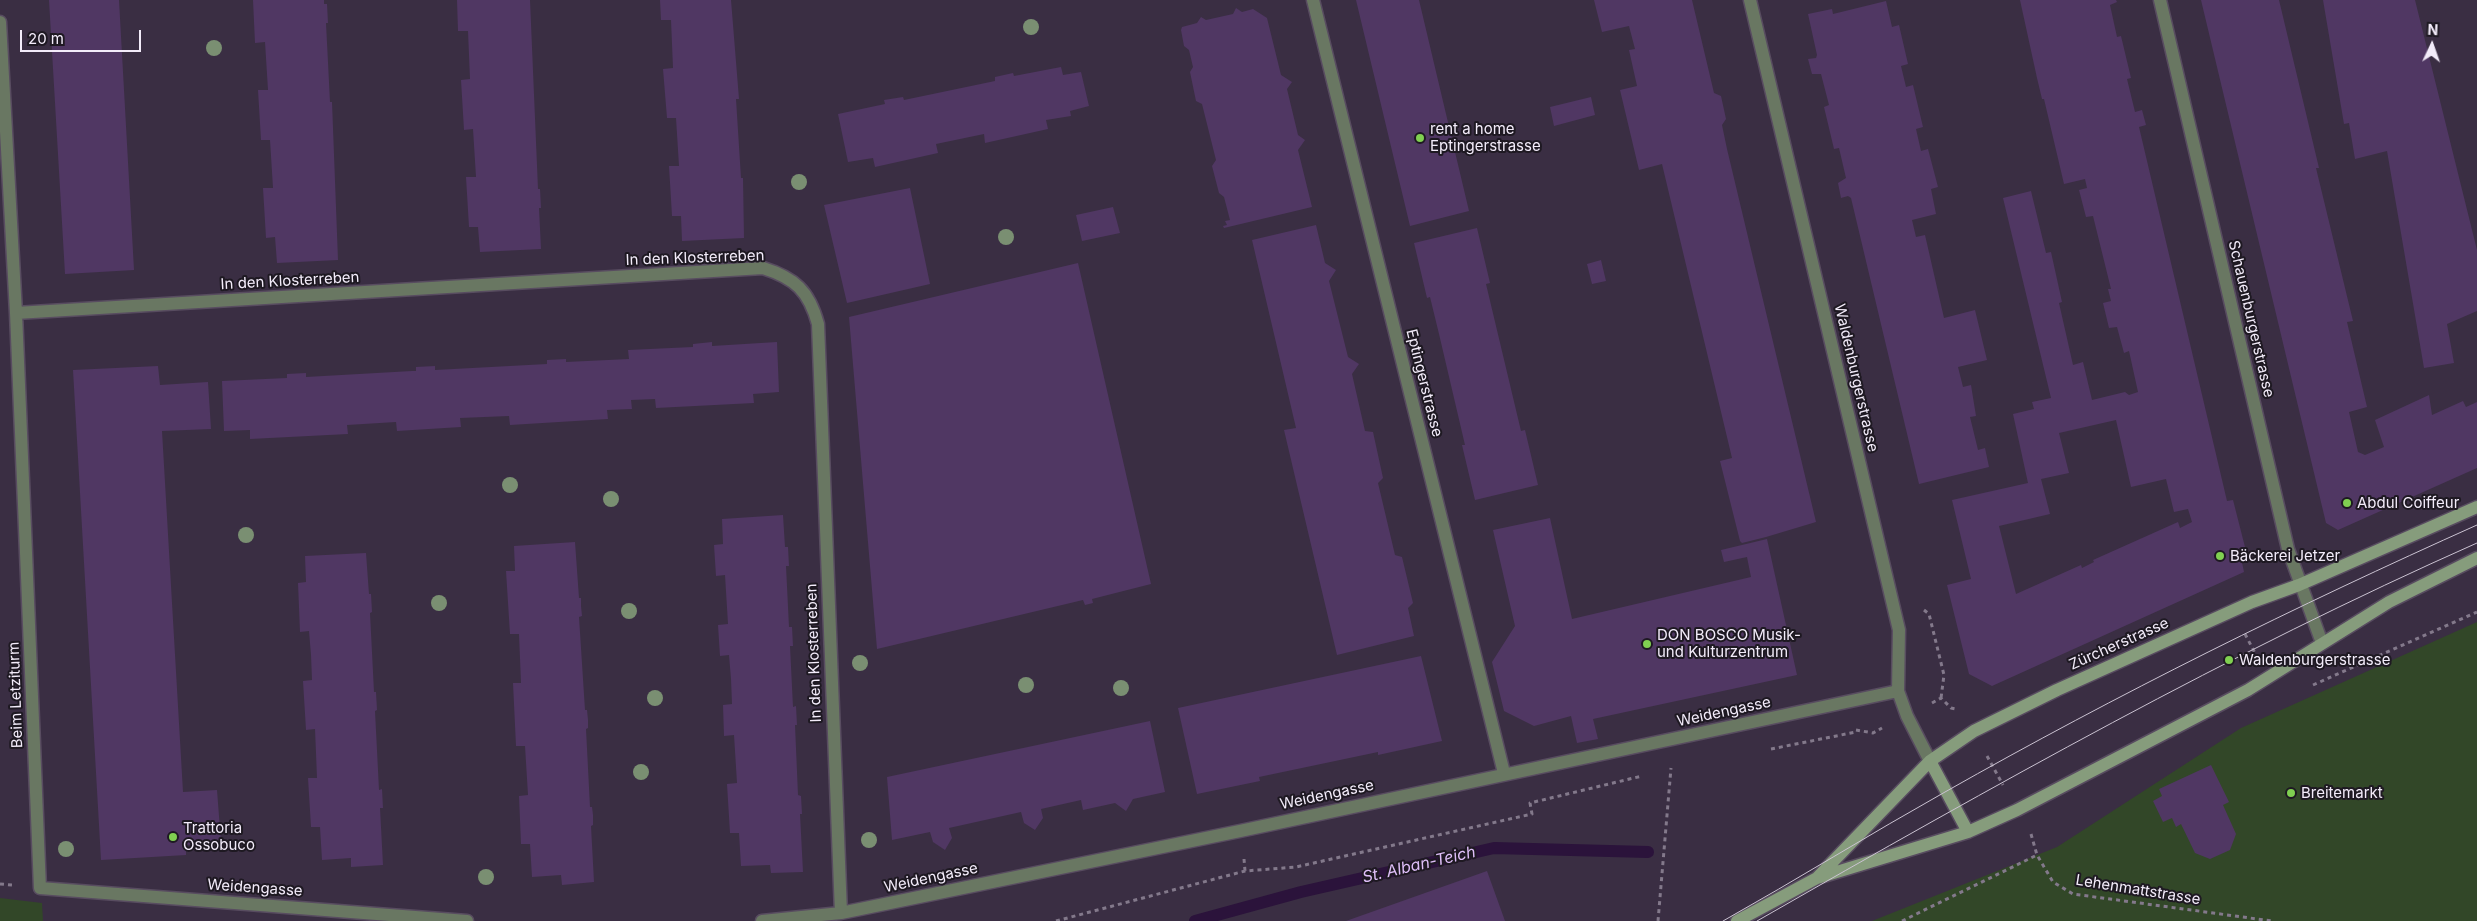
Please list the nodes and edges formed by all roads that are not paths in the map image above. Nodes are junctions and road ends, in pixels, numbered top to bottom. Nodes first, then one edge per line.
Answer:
1 (1313, 0) edge
2 (1750, 0) edge
3 (2160, 0) edge
4 (0, 22) edge
5 (16, 313) junction
6 (2477, 507) edge
7 (2477, 558) edge
8 (2299, 585) junction
9 (2322, 643) junction
10 (1898, 691) junction
11 (1930, 761) junction
12 (1504, 773) junction
13 (1968, 832) junction
14 (1817, 878) junction
15 (40, 888) joint
16 (840, 913) junction
17 (467, 921) edge
18 (762, 921) edge
19 (1737, 921) edge

1 - 12 street, Eptingerstrasse
2 - 10 street, Waldenburgerstrasse
3 - 8 street, Schauenburgerstrasse
4 - 5 street, Beim Letziturm
5 - 15 street, Beim Letziturm
5 - 16 street, In den Klosterreben
6 - 8 main road, Zürcherstrasse
7 - 9 main road, Zürcherstrasse
8 - 9 street, Schauenburgerstrasse
8 - 11 main road, Zürcherstrasse
9 - 13 main road, Zürcherstrasse
10 - 11 street, Waldenburgerstrasse
10 - 12 street, Weidengasse
11 - 13 main road
11 - 14 main road, Zürcherstrasse
12 - 16 street, Weidengasse
13 - 14 main road, Zürcherstrasse
14 - 19 main road, Zürcherstrasse
15 - 17 street, Weidengasse
16 - 18 street, Weidengasse

